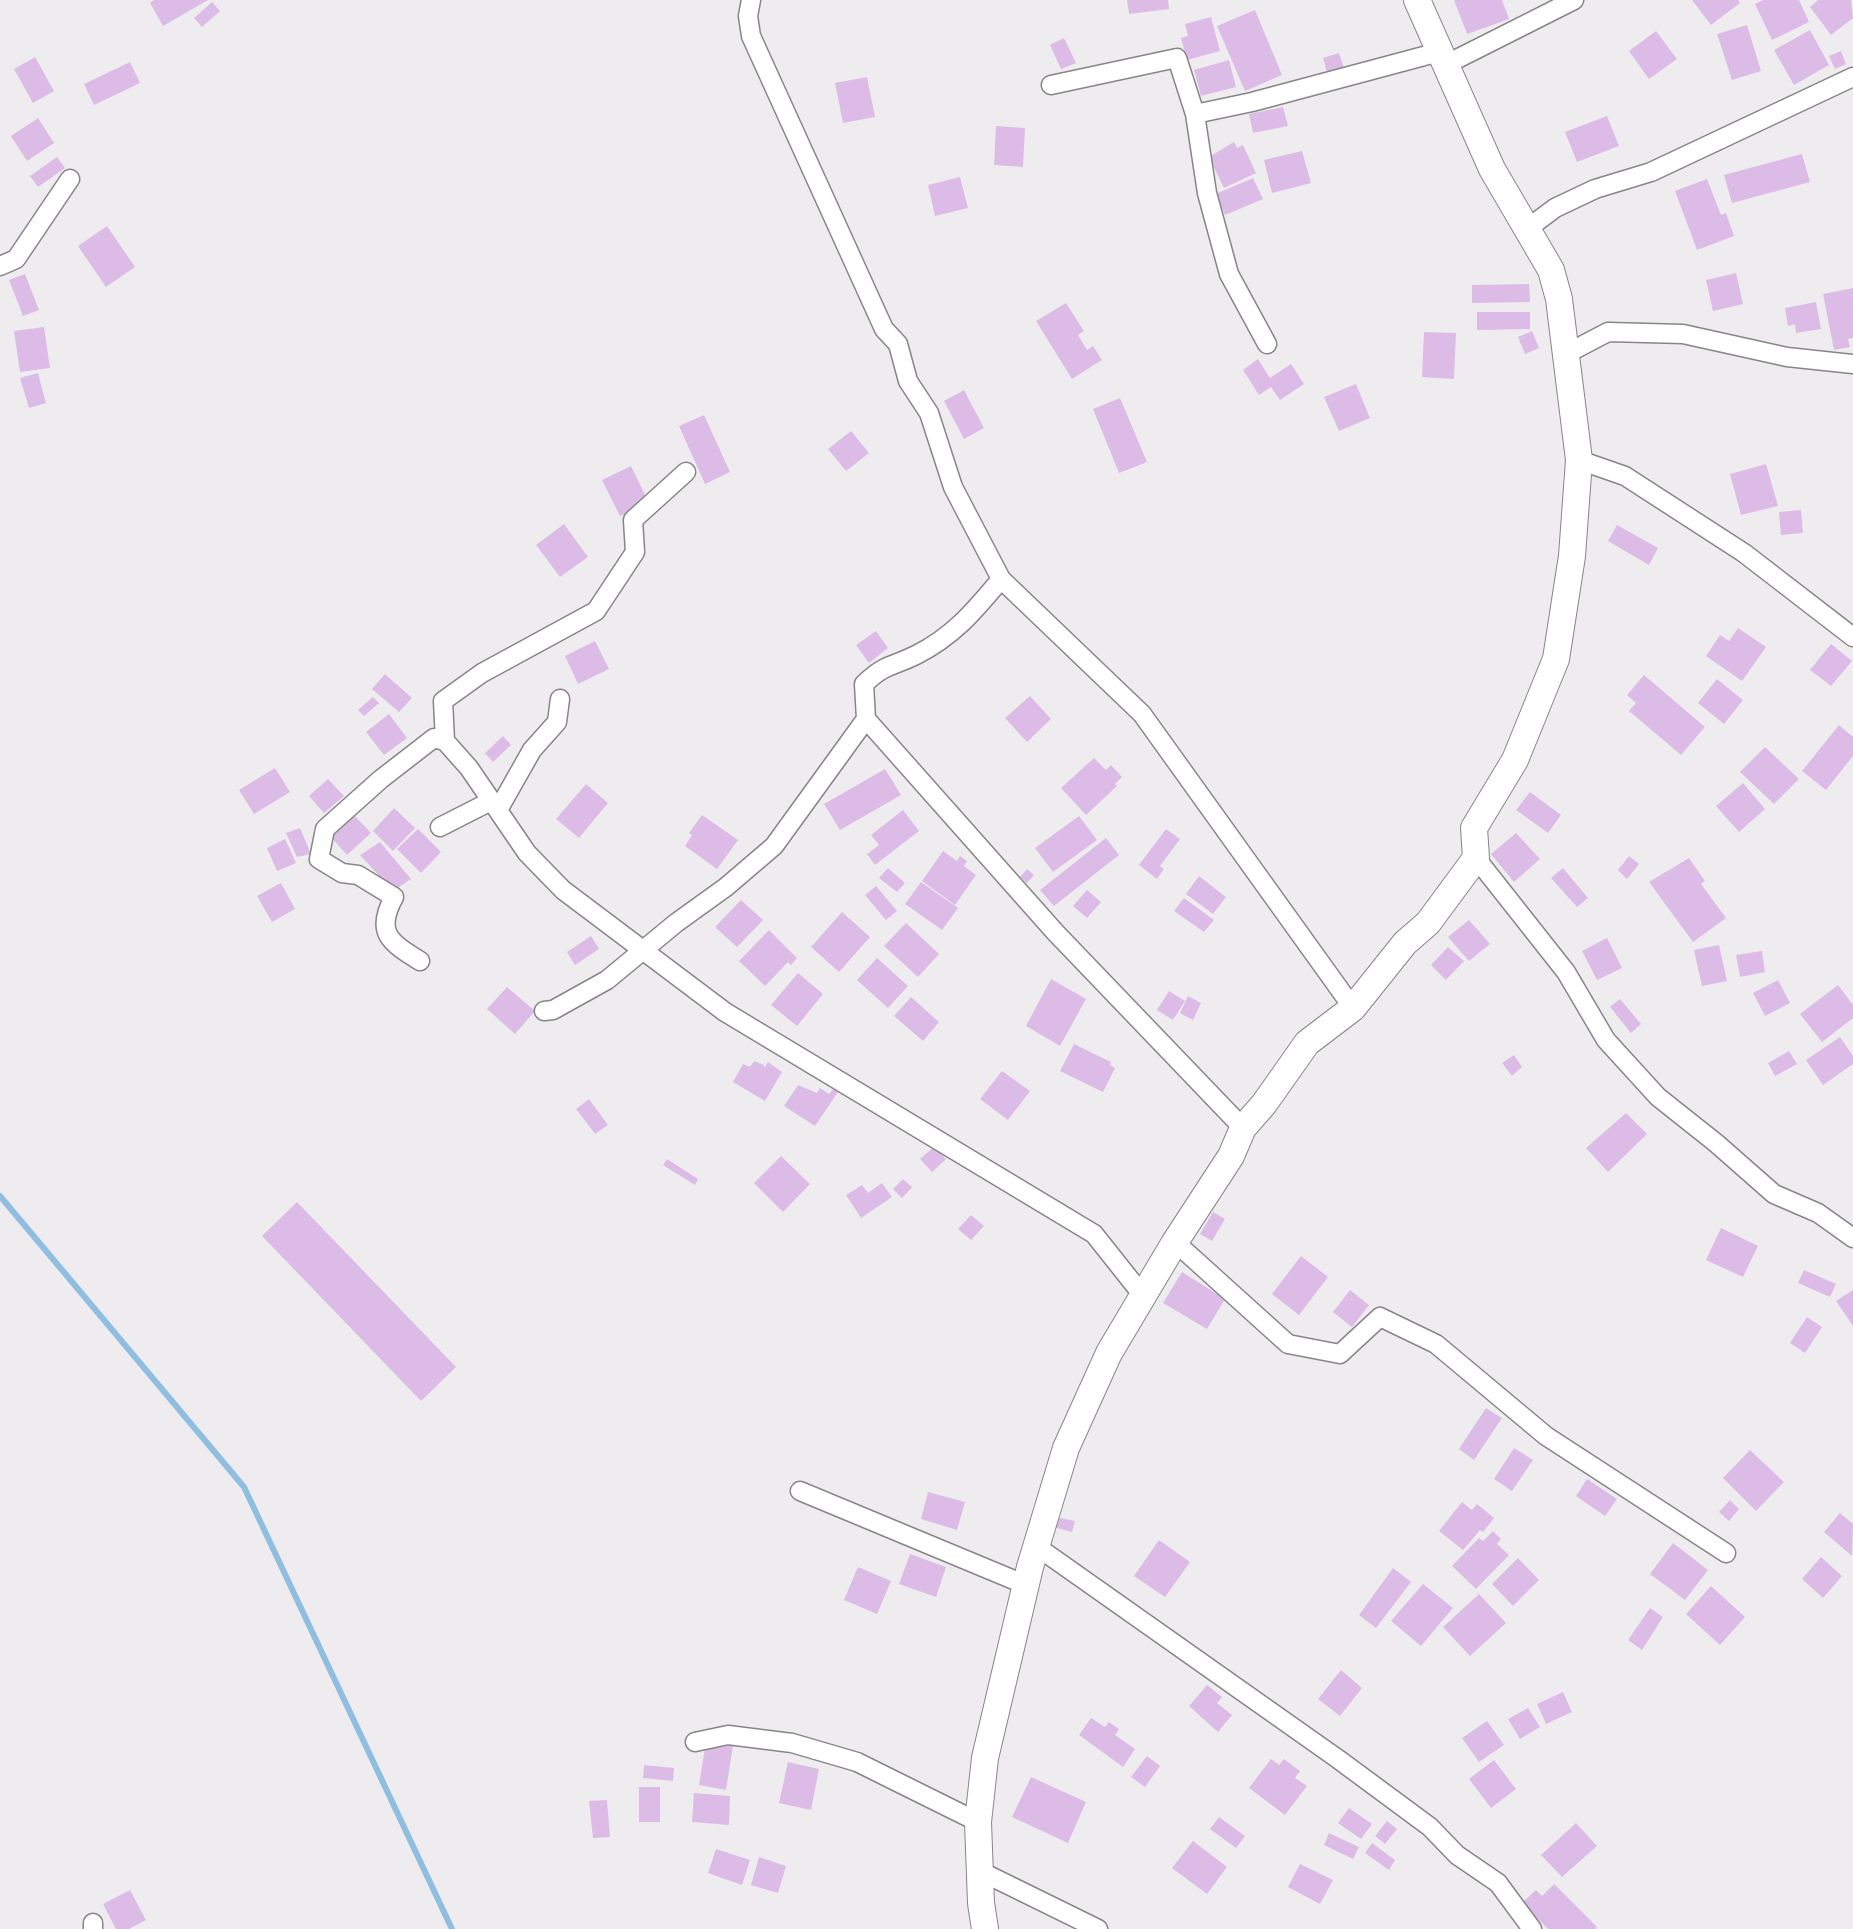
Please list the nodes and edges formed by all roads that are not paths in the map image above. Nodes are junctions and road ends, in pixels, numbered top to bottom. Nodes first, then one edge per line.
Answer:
1 (750, 0) edge
2 (1417, 0) edge
3 (1574, 0) edge
4 (1442, 58) junction
5 (1853, 77) edge
6 (1051, 85) dead end
7 (1195, 114) junction
8 (70, 180) dead end
9 (1527, 229) junction
10 (0, 266) edge
11 (1267, 344) dead end
12 (1566, 354) junction
13 (1853, 364) edge
14 (1578, 460) junction
15 (686, 472) dead end
16 (1002, 579) junction
17 (1853, 637) edge
18 (560, 699) dead end
19 (866, 719) junction
20 (445, 741) junction
21 (494, 806) junction
22 (440, 827) dead end
23 (1476, 858) junction
24 (643, 949) junction
25 (420, 961) dead end
26 (1353, 1008) junction
27 (544, 1011) dead end
28 (1244, 1128) junction
29 (1853, 1238) edge
30 (1175, 1242) junction
31 (1144, 1297) junction
32 (800, 1491) dead end
33 (1036, 1546) junction
34 (1726, 1553) dead end
35 (1026, 1585) junction
36 (695, 1742) dead end
37 (978, 1822) junction
38 (980, 1871) junction
39 (986, 1929) edge
40 (1098, 1929) edge
41 (1532, 1929) edge

1 - 16 street
2 - 4 street
3 - 4 street
4 - 7 street
4 - 9 street
5 - 9 street
6 - 7 street
7 - 11 street
8 - 10 street
9 - 12 street
12 - 13 street
12 - 14 street
14 - 17 street
14 - 23 street
15 - 20 street
16 - 19 street
16 - 26 street
18 - 21 street
19 - 24 street
19 - 28 street
20 - 21 street
20 - 25 street
21 - 22 street
21 - 24 street
23 - 26 street
23 - 29 street
24 - 27 street
24 - 31 street
26 - 28 street
28 - 30 street
30 - 31 street
30 - 34 street
31 - 33 street
32 - 35 street
33 - 35 street
33 - 41 street
35 - 37 street
36 - 37 street
37 - 38 street
38 - 39 street
38 - 40 street

